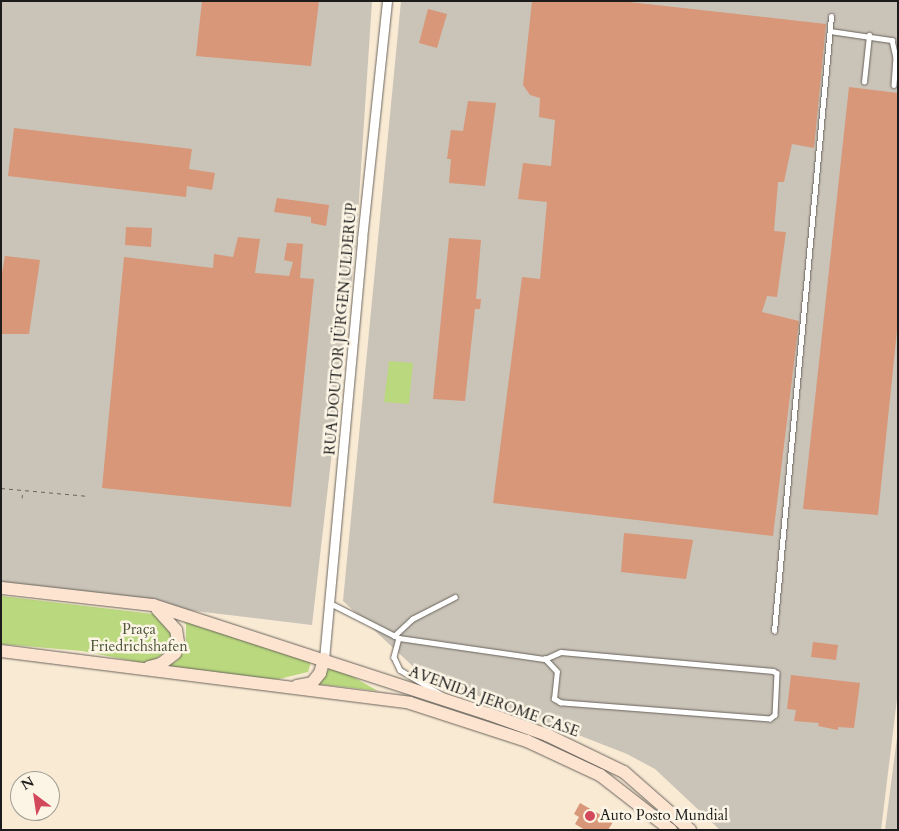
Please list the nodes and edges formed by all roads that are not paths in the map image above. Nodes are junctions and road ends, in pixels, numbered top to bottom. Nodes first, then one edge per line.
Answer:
1 (387, 1) edge
2 (831, 17) dead end
3 (830, 31) junction
4 (869, 35) junction
5 (864, 82) dead end
6 (894, 85) dead end
7 (1, 588) edge
8 (455, 597) dead end
9 (330, 603) junction
10 (153, 605) junction
11 (774, 631) dead end
12 (394, 636) junction
13 (399, 638) junction
14 (1, 651) edge
15 (324, 659) junction
16 (545, 659) junction
17 (142, 668) junction
18 (287, 688) junction
19 (450, 702) junction
20 (672, 830) edge
21 (690, 830) edge

1 - 9 street, RUA DOUTOR JÜRGEN ULDERUP
2 - 3 lane
3 - 4 lane
3 - 11 lane
4 - 5 lane
4 - 6 lane
7 - 10 main road, AVENIDA JEROME CASE
8 - 12 lane
9 - 12 lane
9 - 15 street, RUA DOUTOR JÜRGEN ULDERUP
10 - 15 main road, AVENIDA JEROME CASE
10 - 17 main road
12 - 13 lane
13 - 16 lane
13 - 19 lane
14 - 17 main road, AVENIDA JEROME CASE
15 - 18 main road
15 - 19 main road, AVENIDA JEROME CASE
16 - 16 lane
17 - 18 main road, AVENIDA JEROME CASE
18 - 20 main road, AVENIDA JEROME CASE
19 - 21 main road, AVENIDA JEROME CASE

